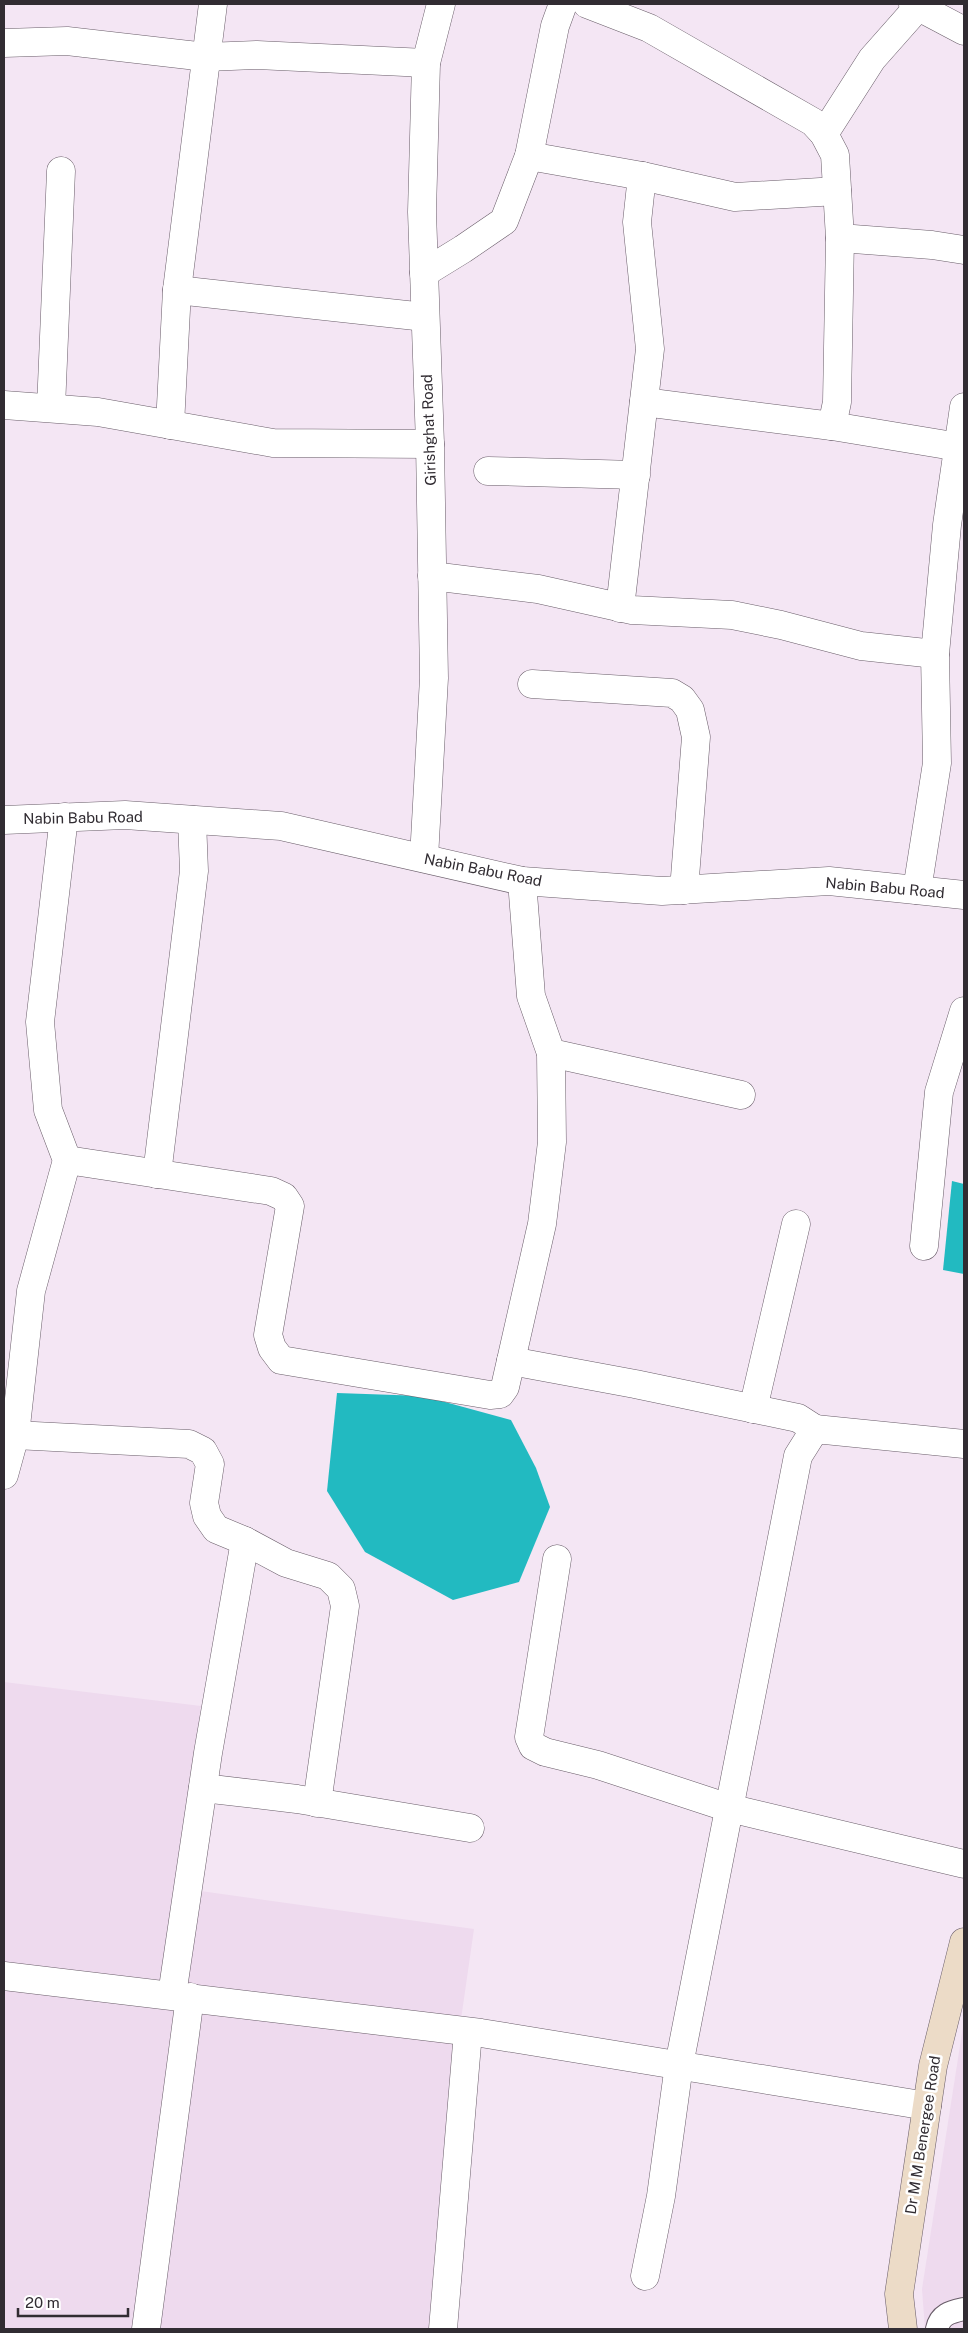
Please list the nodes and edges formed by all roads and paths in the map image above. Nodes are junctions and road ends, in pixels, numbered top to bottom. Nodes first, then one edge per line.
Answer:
1 (213, 4) edge
2 (441, 4) edge
3 (563, 4) edge
4 (587, 4) edge
5 (916, 5) edge
6 (964, 31) edge
7 (4, 43) edge
8 (206, 57) junction
9 (426, 63) junction
10 (824, 134) junction
11 (529, 156) junction
12 (61, 171) dead end
13 (642, 176) junction
14 (837, 191) junction
15 (840, 238) junction
16 (964, 250) edge
17 (424, 273) junction
18 (177, 290) junction
19 (425, 317) junction
20 (644, 402) junction
21 (4, 405) edge
22 (964, 407) edge
23 (50, 408) junction
24 (170, 425) junction
25 (832, 426) junction
26 (430, 444) junction
27 (958, 447) junction
28 (488, 471) dead end
29 (636, 476) junction
30 (432, 576) junction
31 (952, 590) edge
32 (620, 608) junction
33 (934, 654) junction
34 (532, 684) dead end
35 (64, 818) junction
36 (4, 820) edge
37 (192, 820) junction
38 (424, 858) junction
39 (522, 881) junction
40 (684, 890) junction
41 (917, 890) junction
42 (964, 896) edge
43 (964, 1011) edge
44 (551, 1053) junction
45 (741, 1095) dead end
46 (68, 1160) junction
47 (157, 1174) junction
48 (796, 1224) dead end
49 (924, 1246) dead end
50 (511, 1361) junction
51 (12, 1384) edge
52 (753, 1408) junction
53 (815, 1428) junction
54 (15, 1435) junction
55 (964, 1444) edge
56 (4, 1475) edge
57 (245, 1541) junction
58 (556, 1559) dead end
59 (203, 1788) junction
60 (317, 1803) junction
61 (729, 1808) junction
62 (470, 1828) dead end
63 (964, 1864) edge
64 (964, 1942) edge
65 (4, 1976) edge
66 (181, 1996) junction
67 (468, 2032) junction
68 (679, 2065) junction
69 (927, 2106) junction
70 (646, 2276) dead end
71 (964, 2309) edge
72 (146, 2329) edge
73 (443, 2329) edge
74 (903, 2329) edge
75 (937, 2329) edge

1 - 8 street
2 - 9 street, Girishghat Road
3 - 11 street
4 - 10 street
5 - 6 street
5 - 10 street
7 - 8 street
8 - 9 street
8 - 18 street
9 - 17 street, Girishghat Road
10 - 14 street
11 - 13 street
11 - 17 street
12 - 23 street
13 - 14 street
13 - 20 street
14 - 15 street
15 - 16 street
15 - 25 street
17 - 19 street, Girishghat Road
18 - 19 street
18 - 24 street
19 - 26 street, Girishghat Road
20 - 25 street
20 - 29 street
21 - 23 street
22 - 27 street
23 - 24 street
24 - 26 street
25 - 27 street
26 - 30 street, Girishghat Road
27 - 31 street
28 - 29 street
29 - 32 street
30 - 32 street
30 - 38 street, Girishghat Road
31 - 33 street
32 - 33 street
33 - 41 street
34 - 40 street
35 - 36 street, Nabin Babu Road
35 - 37 street, Nabin Babu Road
35 - 46 street
37 - 38 street, Nabin Babu Road
37 - 47 street
38 - 39 street, Nabin Babu Road
39 - 40 street, Nabin Babu Road
39 - 44 street
40 - 41 street, Nabin Babu Road
41 - 42 street, Nabin Babu Road
43 - 49 street
44 - 45 street
44 - 50 street
46 - 47 street
46 - 51 street
47 - 50 street
48 - 52 street
50 - 52 street
51 - 54 street
52 - 53 street
53 - 55 street
53 - 61 street
54 - 56 street
54 - 57 street
57 - 59 street
57 - 60 street
58 - 61 street
59 - 60 street
59 - 66 street
60 - 62 street
61 - 63 street
61 - 68 street
64 - 69 street, Dr M M Benergee Road
65 - 66 street
66 - 67 street
66 - 72 street
67 - 68 street
67 - 73 street
68 - 69 street
68 - 70 street
69 - 74 street, Dr M M Benergee Road
71 - 75 lane

